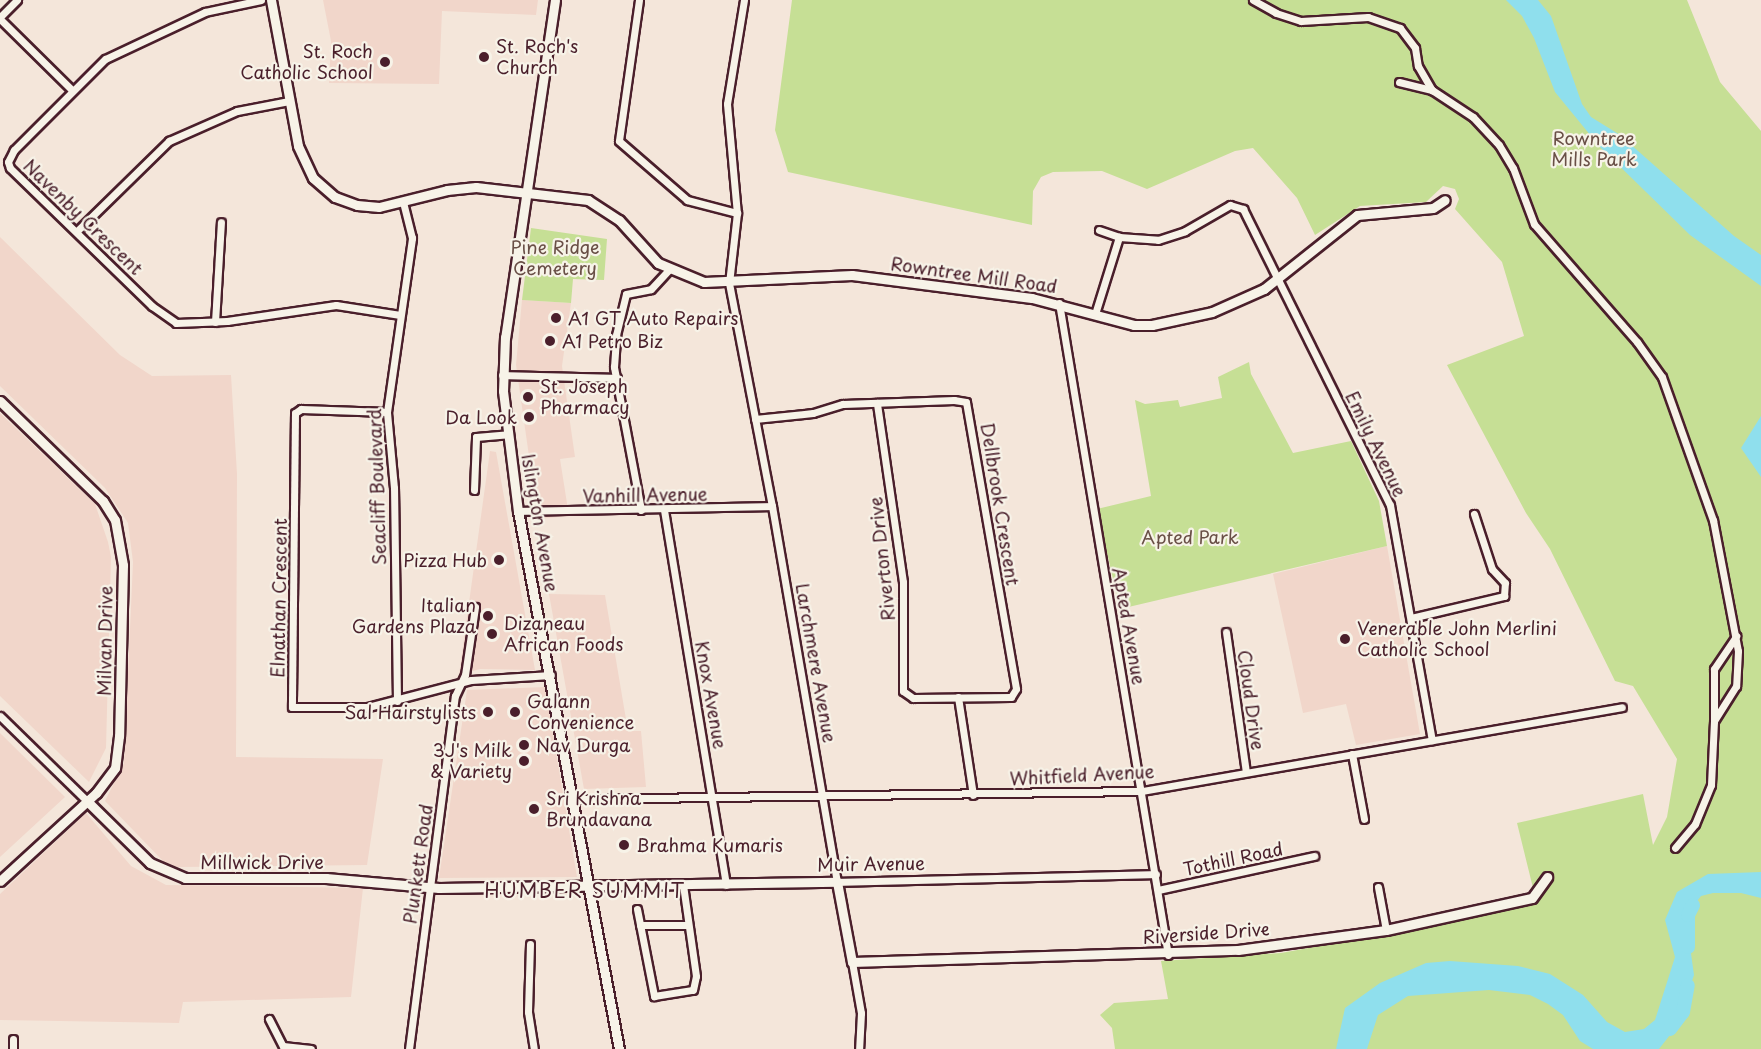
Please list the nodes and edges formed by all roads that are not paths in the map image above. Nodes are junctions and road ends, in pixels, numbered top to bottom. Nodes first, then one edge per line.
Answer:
1 (17, 0) edge
2 (261, 0) edge
3 (271, 0) edge
4 (555, 0) edge
5 (639, 0) edge
6 (744, 0) edge
7 (1253, 0) edge
8 (0, 18) edge
9 (1400, 82) dead end
10 (71, 89) junction
11 (1432, 90) junction
12 (289, 101) junction
13 (527, 192) junction
14 (1444, 200) dead end
15 (404, 202) junction
16 (737, 213) junction
17 (221, 222) dead end
18 (1099, 230) dead end
19 (77, 231) junction
20 (1119, 237) junction
21 (669, 270) junction
22 (1277, 279) junction
23 (729, 283) junction
24 (1059, 303) junction
25 (1095, 314) junction
26 (400, 315) junction
27 (215, 322) junction
28 (502, 375) junction
29 (617, 378) junction
30 (0, 401) edge
31 (877, 403) junction
32 (387, 412) junction
33 (754, 418) junction
34 (508, 434) junction
35 (474, 490) dead end
36 (772, 506) junction
37 (641, 510) junction
38 (664, 510) junction
39 (518, 511) junction
40 (1474, 514) dead end
41 (475, 607) dead end
42 (1411, 618) junction
43 (1226, 632) dead end
44 (1736, 636) junction
45 (551, 675) junction
46 (459, 684) junction
47 (958, 697) junction
48 (397, 701) junction
49 (1622, 707) dead end
50 (0, 716) edge
51 (1714, 721) junction
52 (1432, 740) junction
53 (1353, 754) junction
54 (1246, 772) junction
55 (1142, 791) junction
56 (822, 795) junction
57 (973, 795) junction
58 (573, 799) junction
59 (714, 799) junction
60 (87, 801) junction
61 (1364, 819) dead end
62 (1675, 848) dead end
63 (1314, 856) dead end
64 (1156, 874) junction
65 (1547, 878) dead end
66 (0, 881) edge
67 (837, 882) junction
68 (683, 885) junction
69 (726, 885) junction
70 (1378, 887) dead end
71 (429, 888) junction
72 (587, 888) junction
73 (1158, 890) junction
74 (637, 909) dead end
75 (640, 925) junction
76 (687, 925) junction
77 (1386, 930) junction
78 (530, 944) dead end
79 (1168, 955) junction
80 (852, 962) junction
81 (269, 1019) dead end
82 (14, 1039) dead end
83 (13, 1049) edge
84 (311, 1049) edge
85 (409, 1049) edge
86 (534, 1049) edge
87 (619, 1049) edge
88 (859, 1049) edge

1 - 8 street
2 - 10 street, Navenby Crescent
3 - 12 street, Rowntree Mill Road
4 - 13 street, Islington Avenue
5 - 16 street
6 - 16 street, Larchmere Avenue
7 - 11 street
8 - 10 street
9 - 11 street
10 - 19 street, Navenby Crescent
11 - 44 street
12 - 15 street, Rowntree Mill Road
12 - 19 street
13 - 15 street, Rowntree Mill Road
13 - 21 street, Rowntree Mill Road
13 - 28 street, Islington Avenue
14 - 22 street, Rowntree Mill Road
15 - 26 street, Seacliff Boulevard
16 - 23 street, Larchmere Avenue
17 - 27 street
18 - 20 street
19 - 27 street, Navenby Crescent
20 - 22 street, Emily Avenue
20 - 25 street
21 - 23 street, Rowntree Mill Road
21 - 29 street
22 - 25 street, Rowntree Mill Road
22 - 42 street, Emily Avenue
23 - 24 street, Rowntree Mill Road
23 - 33 street, Larchmere Avenue
24 - 25 street, Rowntree Mill Road
24 - 55 street, Apted Avenue
26 - 27 street, Navenby Crescent
26 - 32 street, Seacliff Boulevard
28 - 29 street
28 - 34 street, Islington Avenue
29 - 37 street
30 - 60 street, Milvan Drive
31 - 33 street, Dellbrook Crescent
31 - 47 street, Riverton Drive
31 - 47 street, Dellbrook Crescent
32 - 48 street, Seacliff Boulevard
32 - 48 street, Elnathan Crescent
33 - 36 street, Larchmere Avenue
34 - 35 street
34 - 39 street, Islington Avenue
36 - 38 street, Vanhill Avenue
36 - 56 street, Larchmere Avenue
37 - 38 street, Vanhill Avenue
37 - 39 street, Vanhill Avenue
38 - 59 street, Knox Avenue
39 - 45 street, Islington Avenue
40 - 42 street
41 - 46 street, Plunkett Road
42 - 52 street, Emily Avenue
43 - 54 street, Cloud Drive
44 - 51 street
44 - 51 street
45 - 46 street, Elnathan Crescent
45 - 58 street, Islington Avenue
46 - 48 street, Elnathan Crescent
46 - 71 street, Plunkett Road
47 - 57 street
49 - 52 street, Whitfield Avenue
50 - 60 street, Millwick Drive
51 - 62 street
52 - 53 street, Whitfield Avenue
53 - 54 street, Whitfield Avenue
53 - 61 street
54 - 55 street, Whitfield Avenue
55 - 57 street, Whitfield Avenue
55 - 64 street, Apted Avenue
56 - 57 street, Whitfield Avenue
56 - 59 street, Whitfield Avenue
56 - 67 street, Larchmere Avenue
58 - 59 street, Whitfield Avenue
58 - 72 street, Islington Avenue
59 - 69 street, Knox Avenue
60 - 66 street, Milvan Drive
60 - 71 street, Millwick Drive
63 - 73 street, Tothill Road
64 - 67 street, Muir Avenue
64 - 73 street, Apted Avenue
65 - 77 street, Riverside Drive
67 - 69 street, Muir Avenue
67 - 80 street, Larchmere Avenue
68 - 69 street, Muir Avenue
68 - 72 street, Muir Avenue
68 - 76 street
70 - 77 street
71 - 72 street, Millwick Drive
71 - 85 street, Plunkett Road
72 - 87 street, Islington Avenue
73 - 79 street, Apted Avenue
74 - 75 street
75 - 76 street
75 - 76 street
77 - 79 street, Riverside Drive
78 - 86 street
79 - 80 street, Riverside Drive
80 - 88 street, Larchmere Avenue
81 - 84 street
82 - 83 street

